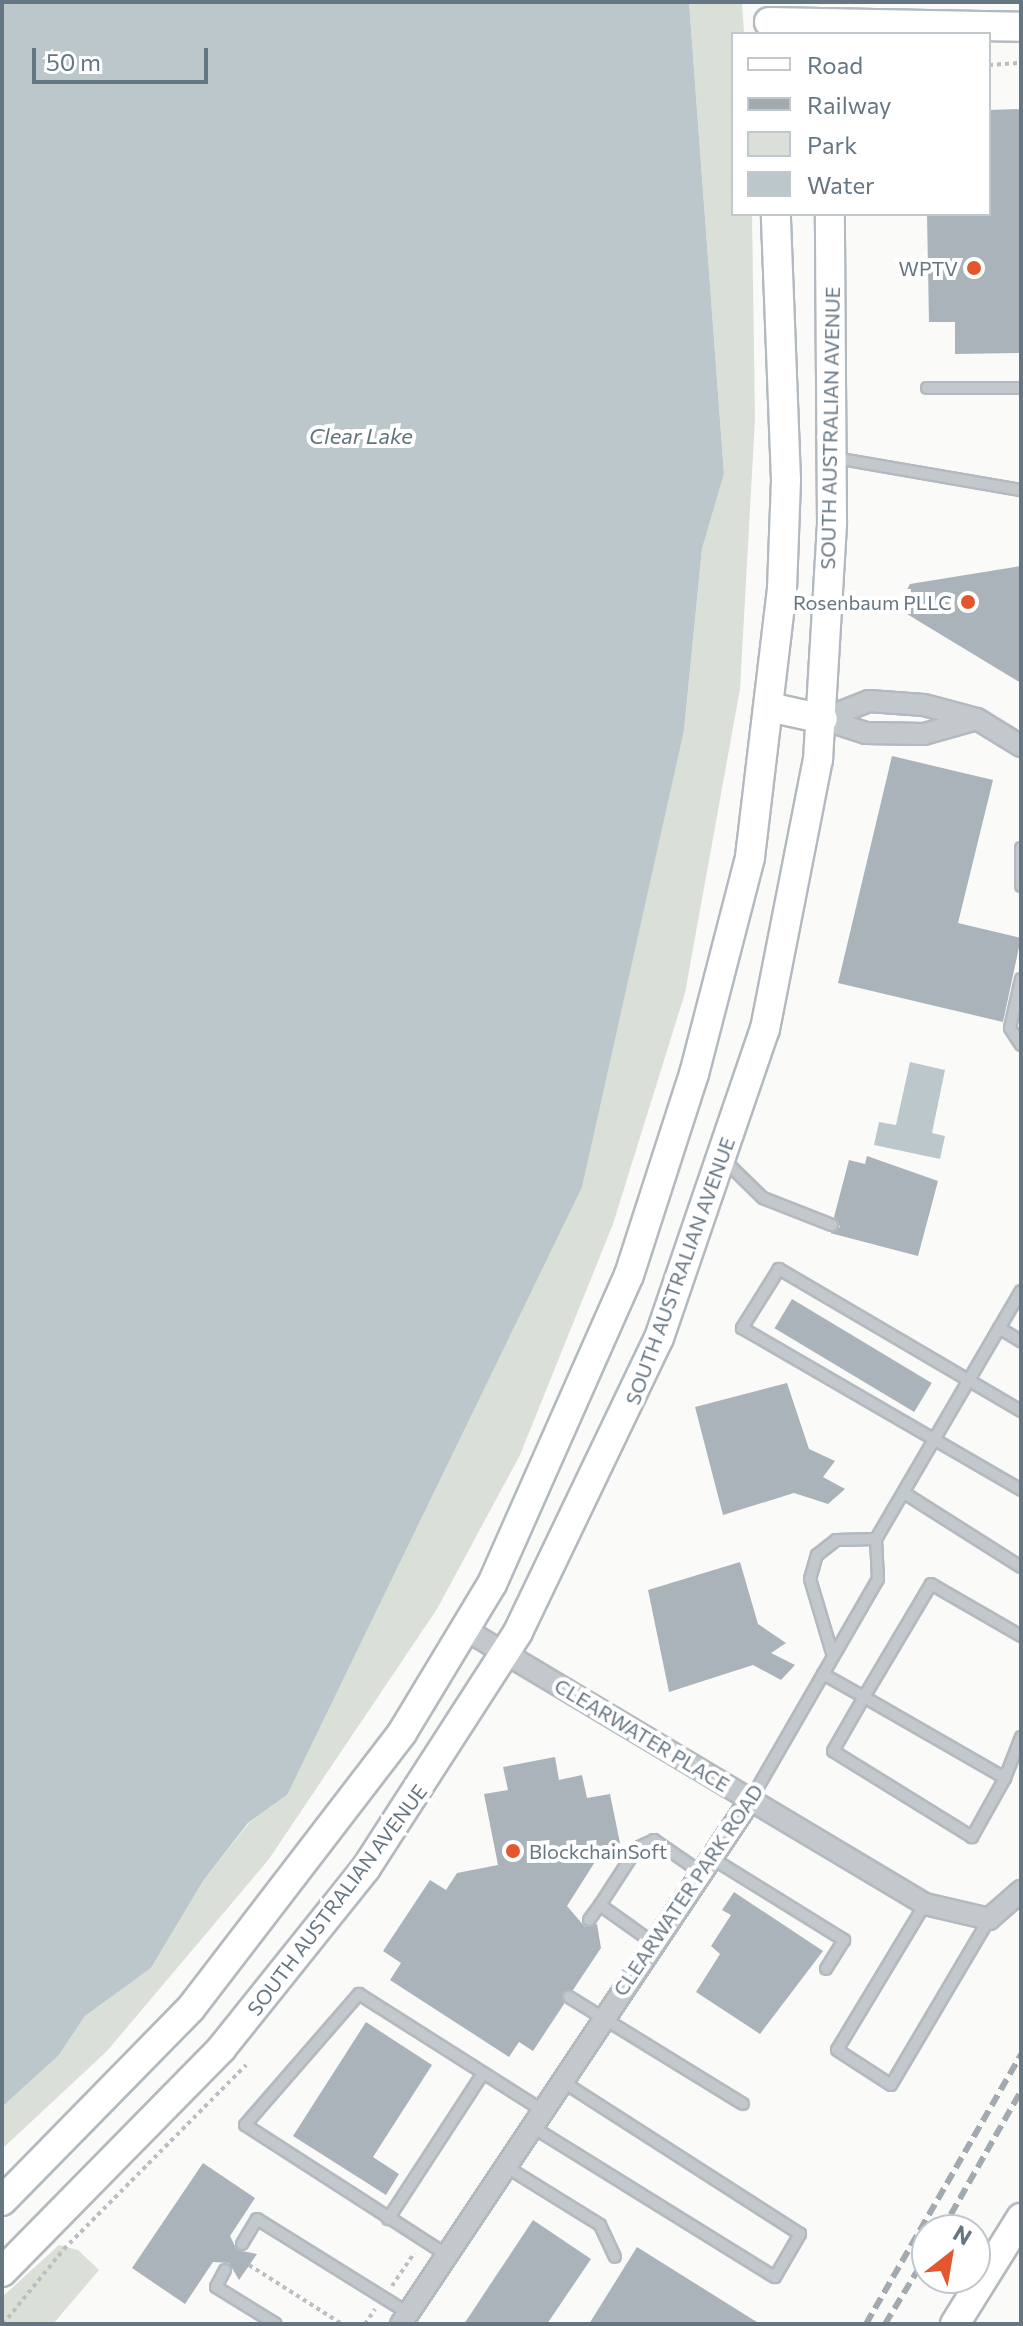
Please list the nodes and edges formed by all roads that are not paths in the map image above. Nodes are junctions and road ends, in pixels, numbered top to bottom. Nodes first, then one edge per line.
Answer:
1 (769, 19) edge
2 (825, 20) edge
3 (1021, 27) edge
4 (776, 216) edge
5 (830, 216) edge
6 (927, 388) dead end
7 (1021, 388) edge
8 (833, 458) junction
9 (1021, 490) edge
10 (769, 707) junction
11 (823, 719) junction
12 (977, 719) junction
13 (1021, 746) edge
14 (1021, 848) edge
15 (1021, 886) edge
16 (1021, 979) edge
17 (1019, 998) edge
18 (1021, 1045) edge
19 (722, 1158) junction
20 (832, 1225) dead end
21 (1021, 1291) edge
22 (999, 1328) junction
23 (1021, 1341) edge
24 (969, 1380) junction
25 (1021, 1411) edge
26 (933, 1440) junction
27 (1021, 1490) edge
28 (904, 1493) junction
29 (876, 1539) junction
30 (1021, 1567) edge
31 (466, 1630) junction
32 (1021, 1636) edge
33 (505, 1655) junction
34 (833, 1656) junction
35 (823, 1674) junction
36 (864, 1697) junction
37 (1021, 1737) edge
38 (1005, 1778) junction
39 (751, 1799) junction
40 (704, 1863) junction
41 (1021, 1891) edge
42 (925, 1904) junction
43 (600, 1905) junction
44 (989, 1919) junction
45 (589, 1920) dead end
46 (652, 1942) junction
47 (826, 1969) dead end
48 (569, 1997) dead end
49 (602, 2018) junction
50 (483, 2073) junction
51 (561, 2081) junction
52 (743, 2104) dead end
53 (536, 2118) junction
54 (505, 2166) junction
55 (2, 2201) edge
56 (1021, 2218) edge
57 (388, 2219) junction
58 (242, 2244) dead end
59 (447, 2255) junction
60 (615, 2257) dead end
61 (225, 2270) dead end
62 (2, 2272) edge
63 (405, 2319) edge
64 (276, 2324) edge
65 (955, 2324) edge

1 - 2 main road
2 - 3 main road
4 - 10 main road
5 - 8 main road, SOUTH AUSTRALIAN AVENUE
6 - 7 lane
8 - 9 lane
8 - 11 main road, SOUTH AUSTRALIAN AVENUE
10 - 11 main road
10 - 31 main road
11 - 12 street
11 - 12 street
11 - 19 main road, SOUTH AUSTRALIAN AVENUE
12 - 13 street
14 - 15 lane
16 - 17 lane
17 - 18 lane
19 - 20 lane
19 - 33 main road, SOUTH AUSTRALIAN AVENUE
21 - 22 lane
22 - 23 lane
22 - 24 lane
24 - 25 lane
24 - 26 lane
24 - 26 lane
26 - 27 lane
26 - 28 lane
28 - 29 lane
28 - 30 lane
29 - 34 lane, CLEARWATER PARK ROAD
29 - 34 lane
31 - 33 street, CLEARWATER PLACE
31 - 55 main road
32 - 36 lane
33 - 39 street, CLEARWATER PLACE
33 - 62 main road, SOUTH AUSTRALIAN AVENUE
34 - 35 lane, CLEARWATER PARK ROAD
35 - 36 lane
35 - 39 lane, CLEARWATER PARK ROAD
36 - 38 lane
36 - 38 lane
37 - 38 lane
39 - 40 street, CLEARWATER PARK ROAD
39 - 42 street, CLEARWATER PLACE
40 - 43 lane
40 - 46 street, CLEARWATER PARK ROAD
40 - 47 lane
41 - 44 street
42 - 44 street, CLEARWATER PLACE
42 - 44 lane
43 - 45 lane
43 - 46 lane
46 - 49 street, CLEARWATER PARK ROAD
48 - 49 lane
49 - 51 street, CLEARWATER PARK ROAD
49 - 52 lane
50 - 53 lane
50 - 57 lane
50 - 57 lane
51 - 53 street, CLEARWATER PARK ROAD
51 - 53 lane
53 - 54 street, CLEARWATER PARK ROAD
54 - 59 street, CLEARWATER PARK ROAD
54 - 60 lane
56 - 65 main road
57 - 59 lane
58 - 63 lane
59 - 63 street, CLEARWATER PARK ROAD
61 - 64 lane

